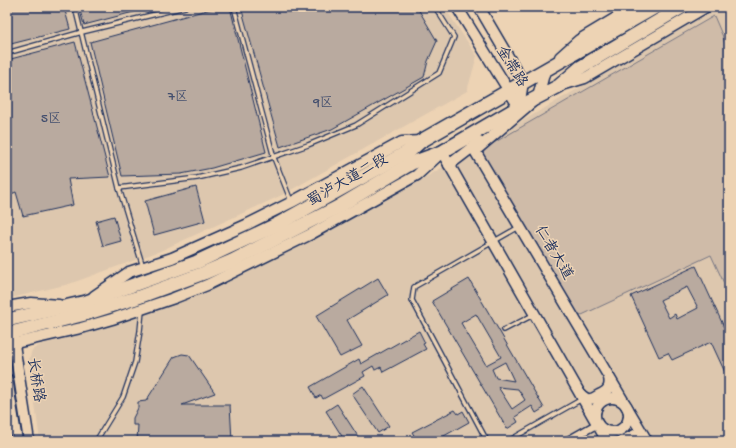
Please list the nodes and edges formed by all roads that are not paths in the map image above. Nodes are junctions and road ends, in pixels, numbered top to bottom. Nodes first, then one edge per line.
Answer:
1 (74, 7) edge
2 (185, 7) edge
3 (234, 7) edge
4 (435, 7) edge
5 (457, 7) edge
6 (479, 7) edge
7 (634, 7) edge
8 (655, 7) edge
9 (682, 7) edge
10 (706, 7) edge
11 (82, 32) junction
12 (7, 53) edge
13 (573, 54) junction
14 (581, 66) junction
15 (545, 70) junction
16 (523, 82) junction
17 (559, 86) junction
18 (508, 90) junction
19 (538, 97) junction
20 (519, 107) junction
21 (437, 132) junction
22 (421, 141) junction
23 (444, 151) junction
24 (274, 158) junction
25 (449, 165) junction
26 (119, 188) junction
27 (292, 202) junction
28 (520, 226) junction
29 (493, 243) junction
30 (143, 267) junction
31 (86, 302) junction
32 (69, 306) junction
33 (7, 307) edge
34 (142, 309) junction
35 (535, 315) junction
36 (7, 320) edge
37 (504, 330) dead end
38 (9, 336) edge
39 (609, 377) junction
40 (7, 379) edge
41 (582, 397) junction
42 (628, 409) junction
43 (597, 424) junction
44 (645, 438) edge
45 (17, 441) edge
46 (29, 441) edge
47 (96, 441) edge
48 (487, 441) edge
49 (508, 441) edge
50 (567, 441) edge
51 (607, 441) edge
52 (622, 441) edge

1 - 11 lane
2 - 11 lane
3 - 24 lane
4 - 24 lane
5 - 18 street, 金带路
6 - 16 street, 金带路
7 - 15 street
8 - 13 highway, 蜀泸大道二段
9 - 14 highway, 蜀泸大道二段
10 - 17 street
11 - 12 lane
11 - 26 lane
13 - 14 highway
13 - 15 highway, 蜀泸大道二段
14 - 17 highway, 蜀泸大道二段
15 - 16 highway, 蜀泸大道二段
15 - 19 street
16 - 18 highway, 蜀泸大道二段
16 - 20 street, 金带路
17 - 19 highway, 蜀泸大道二段
18 - 20 street, 金带路
18 - 21 highway, 蜀泸大道二段
19 - 20 highway, 蜀泸大道二段
19 - 25 street
19 - 28 street, 仁者大道
20 - 23 highway, 蜀泸大道二段
21 - 22 highway, 蜀泸大道二段
21 - 23 highway
22 - 27 street
22 - 31 highway, 蜀泸大道二段
23 - 25 street
23 - 34 street
23 - 38 highway, 蜀泸大道二段
24 - 26 lane
24 - 27 lane
25 - 29 street
26 - 30 lane
27 - 30 street
28 - 29 lane
28 - 39 street, 仁者大道
29 - 35 street
29 - 48 lane
30 - 31 street
31 - 32 highway, 蜀泸大道二段
32 - 33 street
32 - 36 highway, 蜀泸大道二段
34 - 38 street
34 - 47 lane
35 - 37 lane
35 - 41 street
38 - 46 street, 长桥路
39 - 41 street
39 - 42 street, 仁者大道
40 - 45 street, 长桥路
41 - 43 street
41 - 49 lane
42 - 43 street
42 - 43 street
42 - 44 street, 仁者大道
43 - 50 street
43 - 51 street
44 - 52 street

